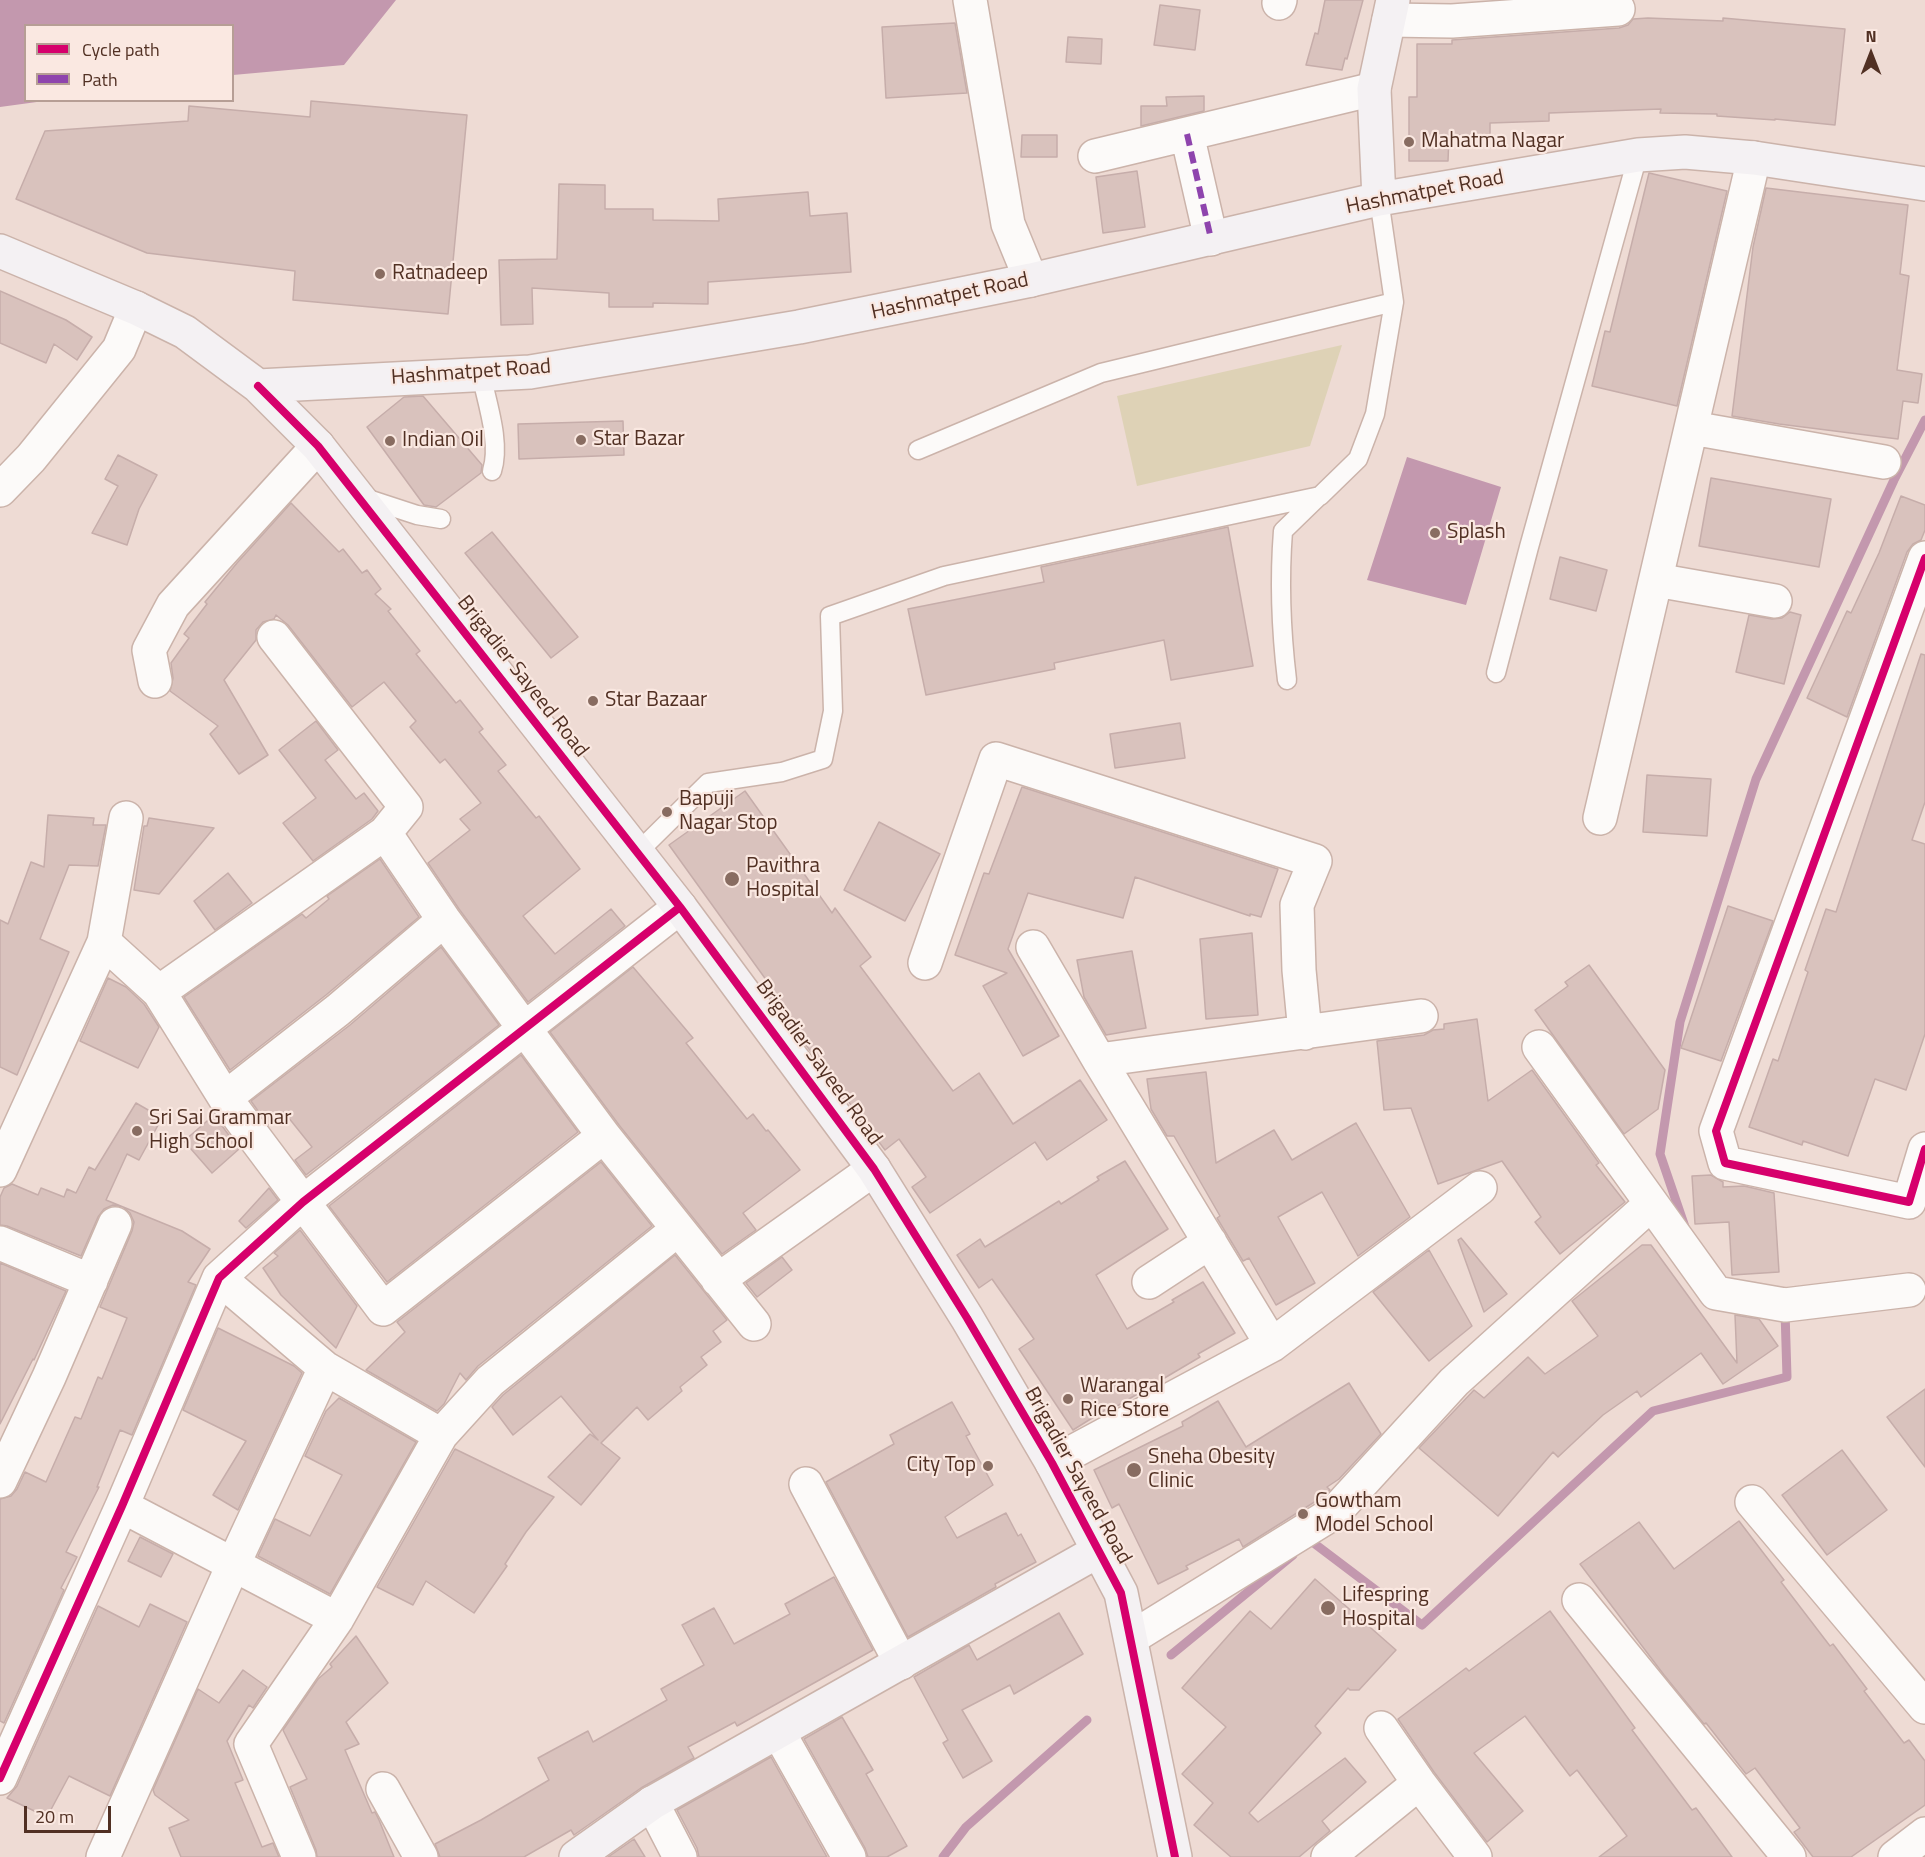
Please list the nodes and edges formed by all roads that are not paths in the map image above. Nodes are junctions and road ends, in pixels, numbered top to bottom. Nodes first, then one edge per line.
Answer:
1 (970, 0) edge
2 (1618, 9) dead end
3 (1391, 10) edge
4 (1374, 89) junction
5 (1187, 134) junction
6 (1638, 154) junction
7 (1095, 156) dead end
8 (1755, 158) junction
9 (1920, 183) edge
10 (1379, 200) junction
11 (1211, 238) junction
12 (0, 251) edge
13 (1031, 280) junction
14 (1394, 302) junction
15 (136, 308) junction
16 (481, 374) junction
17 (258, 386) junction
18 (1692, 428) junction
19 (318, 447) junction
20 (918, 450) dead end
21 (1884, 462) dead end
22 (492, 471) dead end
23 (0, 490) edge
24 (356, 496) junction
25 (1320, 496) junction
26 (441, 519) dead end
27 (1925, 558) edge
28 (1656, 580) junction
29 (1775, 601) dead end
30 (274, 637) dead end
31 (1496, 673) dead end
32 (155, 681) dead end
33 (1287, 681) dead end
34 (1600, 818) dead end
35 (126, 819) dead end
36 (385, 833) junction
37 (638, 852) junction
38 (680, 907) junction
39 (444, 920) junction
40 (104, 942) junction
41 (1033, 947) dead end
42 (925, 963) dead end
43 (159, 992) junction
44 (1421, 1016) dead end
45 (525, 1028) junction
46 (1305, 1033) junction
47 (1539, 1047) dead end
48 (1099, 1060) junction
49 (225, 1098) junction
50 (604, 1136) junction
51 (1925, 1149) edge
52 (874, 1169) junction
53 (0, 1170) edge
54 (1480, 1188) dead end
55 (303, 1202) junction
56 (1651, 1204) junction
57 (115, 1224) dead end
58 (677, 1230) junction
59 (1210, 1242) junction
60 (0, 1243) edge
61 (219, 1278) junction
62 (718, 1280) junction
63 (91, 1281) junction
64 (1149, 1282) dead end
65 (1909, 1290) dead end
66 (754, 1324) dead end
67 (1272, 1345) junction
68 (325, 1368) junction
69 (441, 1435) junction
70 (1052, 1463) junction
71 (0, 1482) edge
72 (806, 1484) dead end
73 (1752, 1502) dead end
74 (122, 1506) junction
75 (1098, 1551) junction
76 (234, 1563) junction
77 (1580, 1600) dead end
78 (337, 1619) junction
79 (1131, 1638) junction
80 (902, 1663) junction
81 (1925, 1707) edge
82 (1381, 1728) dead end
83 (779, 1733) junction
84 (0, 1778) edge
85 (1419, 1783) junction
86 (383, 1789) dead end
87 (652, 1803) junction
88 (1925, 1834) edge
89 (103, 1857) edge
90 (299, 1857) edge
91 (421, 1857) edge
92 (576, 1857) edge
93 (680, 1857) edge
94 (849, 1857) edge
95 (1175, 1857) edge
96 (1328, 1857) edge
97 (1475, 1857) edge
98 (1789, 1857) edge
99 (1895, 1857) edge

1 - 13 street
2 - 3 street
3 - 4 street
4 - 5 street
4 - 10 street
5 - 7 street
5 - 11 street
6 - 8 street, Hashmatpet Road
6 - 10 street, Hashmatpet Road
6 - 31 lane
8 - 9 street, Hashmatpet Road
8 - 18 street
10 - 11 street, Hashmatpet Road
10 - 14 lane
11 - 13 street, Hashmatpet Road
12 - 15 street
13 - 16 street, Hashmatpet Road
14 - 20 lane
14 - 25 lane
15 - 17 street
15 - 23 street
16 - 17 street, Hashmatpet Road
16 - 22 lane
17 - 19 street, Brigadier Sayeed Road
18 - 21 street
18 - 28 street
19 - 24 street, Brigadier Sayeed Road
19 - 32 street
24 - 26 lane
24 - 37 street, Brigadier Sayeed Road
25 - 33 lane
25 - 37 lane
27 - 51 street
28 - 29 street
28 - 34 street
30 - 36 street
35 - 40 street
36 - 39 street
36 - 43 street
37 - 38 street, Brigadier Sayeed Road
38 - 45 street
38 - 52 street, Brigadier Sayeed Road
39 - 45 street
39 - 49 street
40 - 43 street
40 - 53 street
41 - 48 street
42 - 46 street
43 - 49 street
44 - 46 street
45 - 50 street
45 - 55 street
46 - 48 street
47 - 56 street
48 - 59 street
49 - 55 street
50 - 55 street
50 - 58 street
52 - 62 street
52 - 70 street, Brigadier Sayeed Road
54 - 67 street
55 - 61 street
56 - 65 street
56 - 79 street
57 - 63 street
58 - 62 street
58 - 69 street
59 - 64 street
59 - 67 street
60 - 63 street
61 - 68 street
61 - 74 street
62 - 66 street
63 - 71 street
67 - 70 street
68 - 69 street
68 - 76 street
69 - 78 street
70 - 75 street, Brigadier Sayeed Road
72 - 80 street
73 - 81 street
74 - 76 street
74 - 84 street
75 - 79 street, Brigadier Sayeed Road
75 - 80 street
76 - 78 street
76 - 89 street
77 - 98 street
78 - 90 street
79 - 95 street, Brigadier Sayeed Road
80 - 83 street
82 - 85 street
83 - 87 street
83 - 94 street
85 - 96 street
85 - 97 street
86 - 91 street
87 - 92 street
87 - 93 street
88 - 99 street

